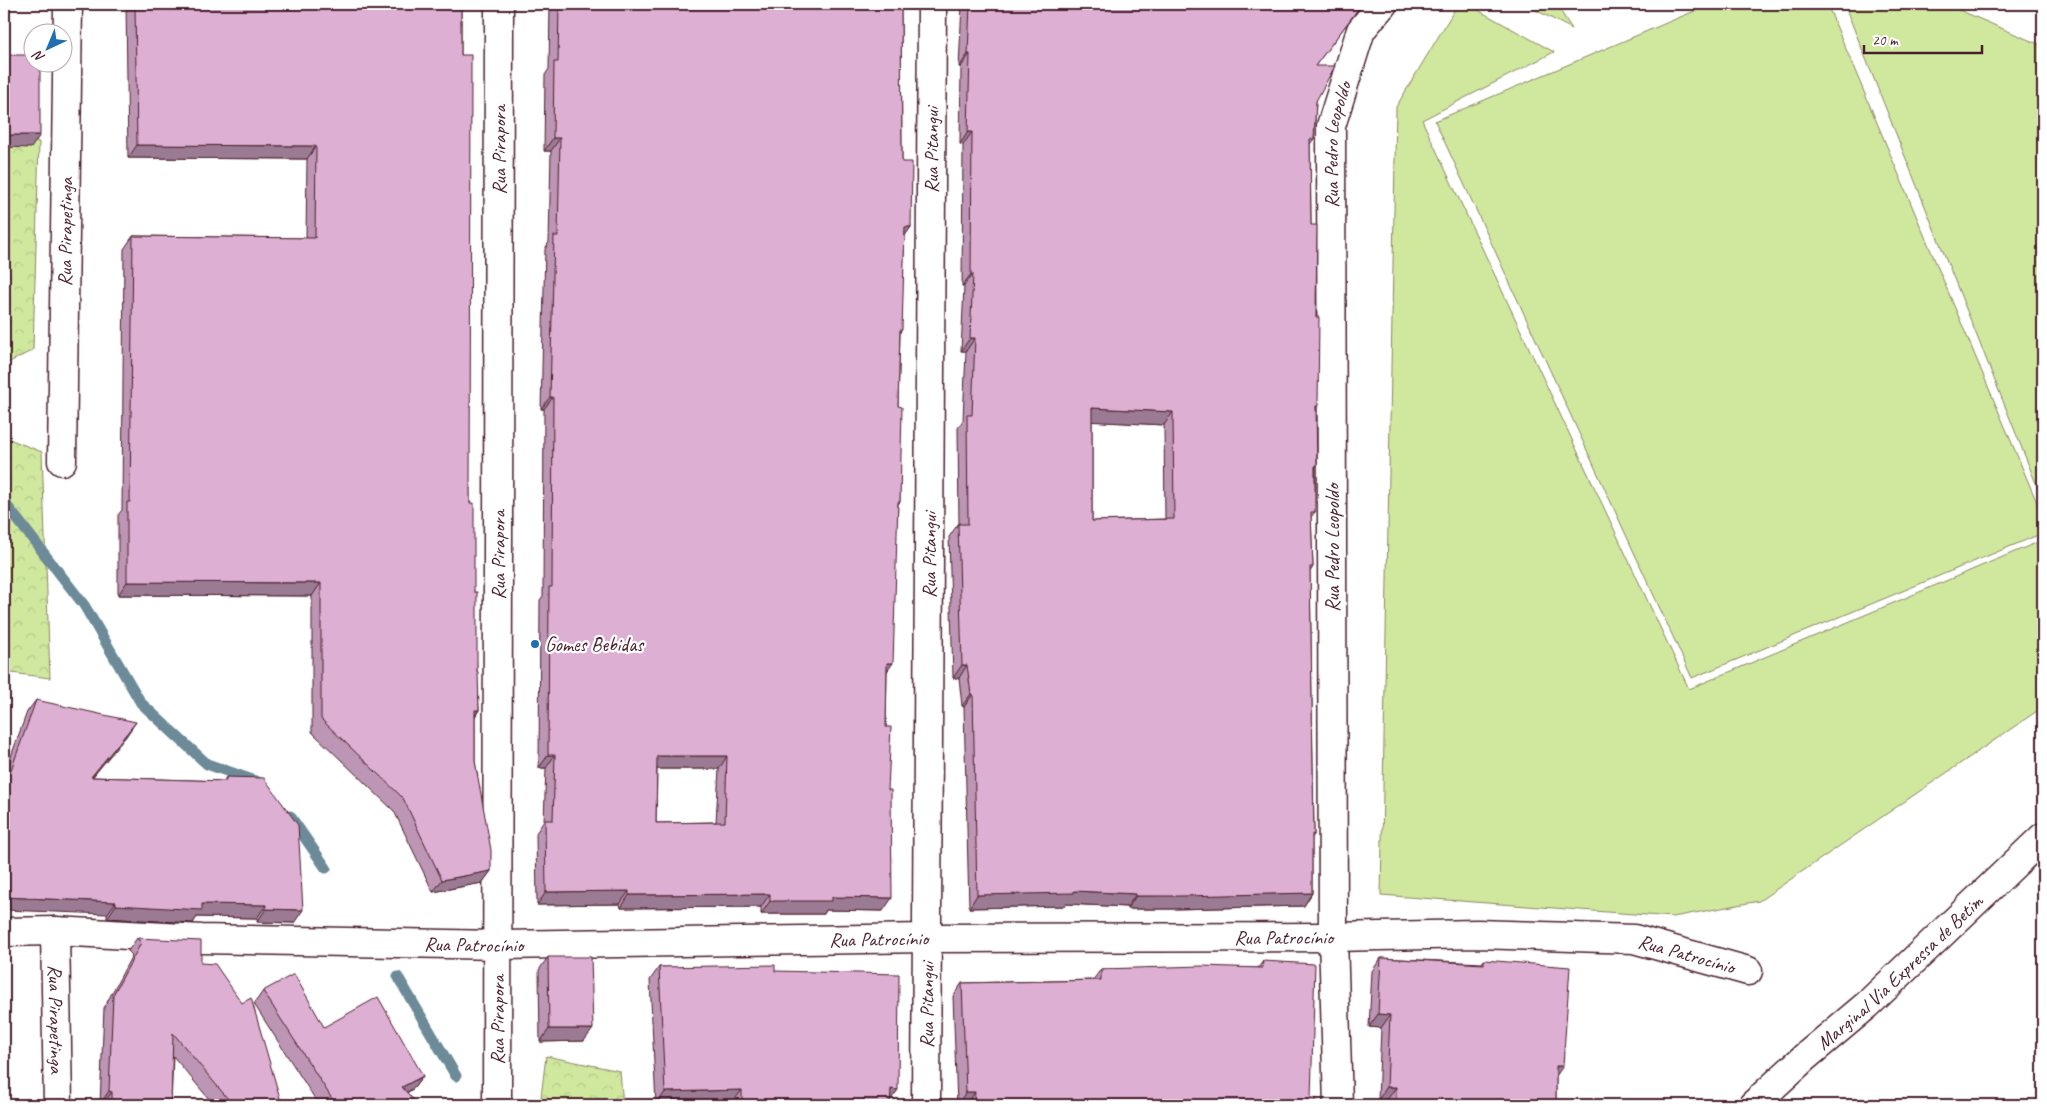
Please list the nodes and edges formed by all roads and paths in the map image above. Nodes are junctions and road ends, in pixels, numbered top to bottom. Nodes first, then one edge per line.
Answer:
1 (68, 4) edge
2 (499, 4) edge
3 (932, 4) edge
4 (1383, 4) edge
5 (62, 461) dead end
6 (2043, 837) edge
7 (55, 931) junction
8 (4, 932) edge
9 (1333, 937) junction
10 (927, 938) junction
11 (498, 945) junction
12 (1748, 970) dead end
13 (58, 1105) edge
14 (497, 1105) edge
15 (926, 1105) edge
16 (1338, 1105) edge
17 (1753, 1105) edge

1 - 5 street, Rua Pirapetinga
2 - 11 street, Rua Pirapora
3 - 10 street, Rua Pitangui
4 - 9 street, Rua Pedro Leopoldo
6 - 17 street, Marginal Via Expressa de Betim
7 - 8 street, Rua Patrocínio
7 - 11 street, Rua Patrocínio
7 - 13 street, Rua Pirapetinga
9 - 10 street, Rua Patrocínio
9 - 12 street, Rua Patrocínio
9 - 16 street, Rua Pedro Leopoldo
10 - 11 street, Rua Patrocínio
10 - 15 street, Rua Pitangui
11 - 14 street, Rua Pirapora

